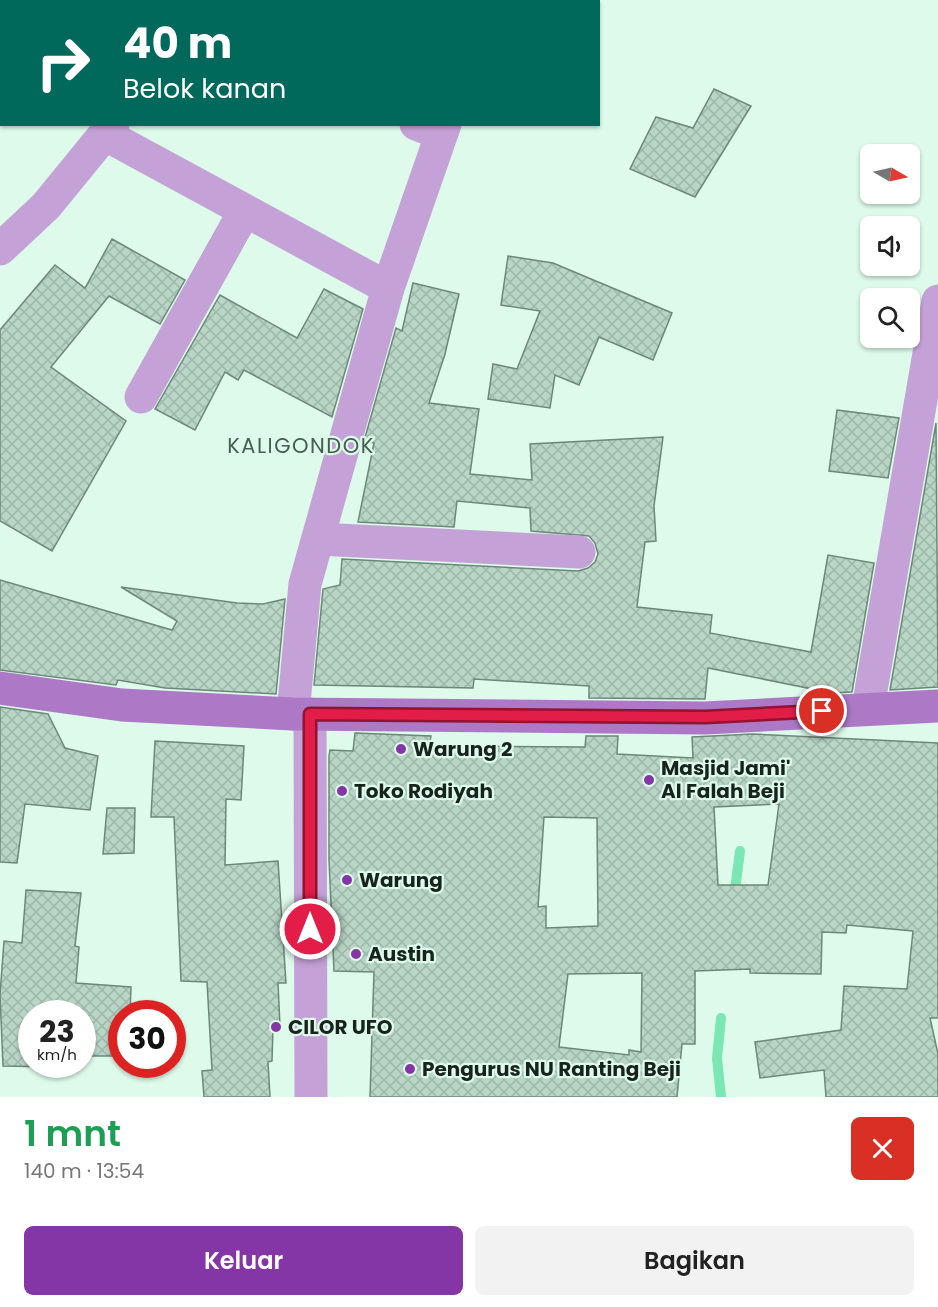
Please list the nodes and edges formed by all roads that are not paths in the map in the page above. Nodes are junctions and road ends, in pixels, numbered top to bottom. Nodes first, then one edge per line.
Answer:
1 (434, 128) edge
2 (109, 130) edge
3 (244, 212) junction
4 (0, 249) edge
5 (388, 288) junction
6 (938, 301) edge
7 (141, 397) dead end
8 (318, 539) junction
9 (579, 552) dead end
10 (0, 688) edge
11 (938, 706) edge
12 (868, 708) junction
13 (301, 714) junction
14 (311, 1097) edge

1 - 5 street
2 - 3 street
2 - 4 street
3 - 5 street
3 - 7 street
5 - 8 street
6 - 12 street
8 - 9 street
8 - 13 street
10 - 13 street
11 - 12 street
12 - 13 street
13 - 14 street

